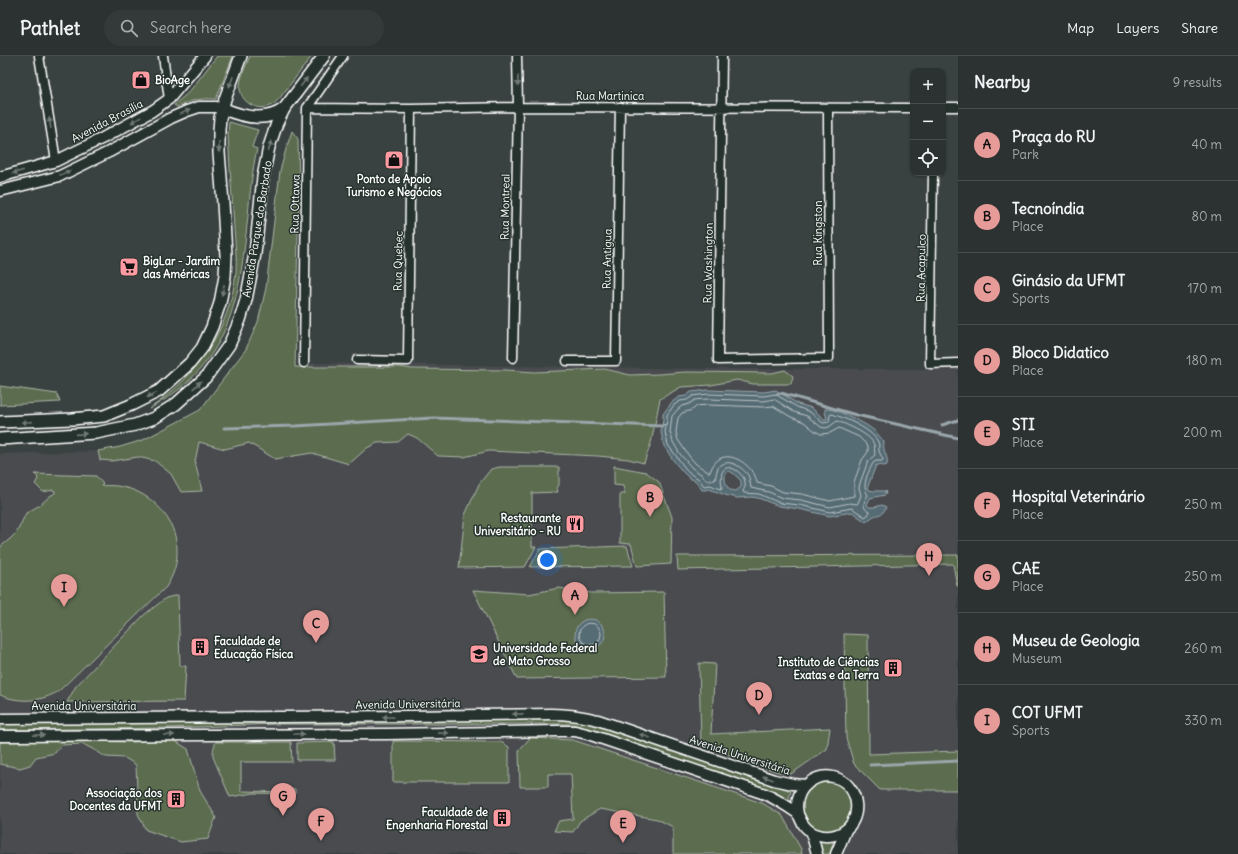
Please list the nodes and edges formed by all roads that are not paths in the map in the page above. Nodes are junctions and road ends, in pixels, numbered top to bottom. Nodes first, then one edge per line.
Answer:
1 (39, 56) edge
2 (163, 56) edge
3 (205, 56) edge
4 (241, 56) edge
5 (324, 56) edge
6 (343, 56) edge
7 (517, 56) edge
8 (722, 56) edge
9 (169, 99) junction
10 (518, 107) junction
11 (721, 107) junction
12 (946, 107) edge
13 (958, 107) edge
14 (222, 108) junction
15 (307, 108) junction
16 (620, 108) junction
17 (828, 108) junction
18 (910, 108) edge
19 (284, 109) junction
20 (411, 109) junction
21 (56, 161) junction
22 (933, 176) edge
23 (0, 177) edge
24 (0, 191) edge
25 (513, 358) dead end
26 (829, 358) joint
27 (357, 360) dead end
28 (567, 361) dead end
29 (304, 363) dead end
30 (958, 363) edge
31 (0, 422) edge
32 (0, 439) edge
33 (0, 719) edge
34 (0, 736) edge
35 (806, 785) junction
36 (798, 815) junction
37 (847, 830) junction
38 (810, 831) junction
39 (817, 854) edge
40 (836, 854) edge

21 -> 1 street
2 - 9 street
3 - 9 street, Avenida Brasília
4 -> 14 main road
19 -> 5 main road, Avenida Parque do Barbado
6 - 15 street
7 -> 10 street, Rua Montreal
8 - 11 street, Rua Washington
9 -> 21 street, Avenida Brasília
10 - 16 street, Rua Martinica
10 - 20 street, Rua Martinica
10 - 25 street, Rua Montreal
11 - 16 street, Rua Martinica
11 - 17 street, Rua Martinica
11 - 26 street, Rua Washington
12 - 13 street
14 - 19 main road
24 -> 14 street
14 -> 31 main road
15 - 20 street, Rua Martinica
15 - 29 street, Rua Ottawa
16 - 28 street, Rua Antigua
17 - 18 street, Rua Martinica
17 - 26 street, Rua Kingston
32 -> 19 main road, Avenida Parque do Barbado
20 - 27 street, Rua Quebec
21 -> 23 street, Avenida Brasília
22 - 30 street, Rua Acapulco
35 -> 33 street, Avenida Universitária
34 -> 36 street
35 - 36 street
35 - 37 street
36 - 38 street
37 - 38 street
37 - 40 street
38 - 39 street

